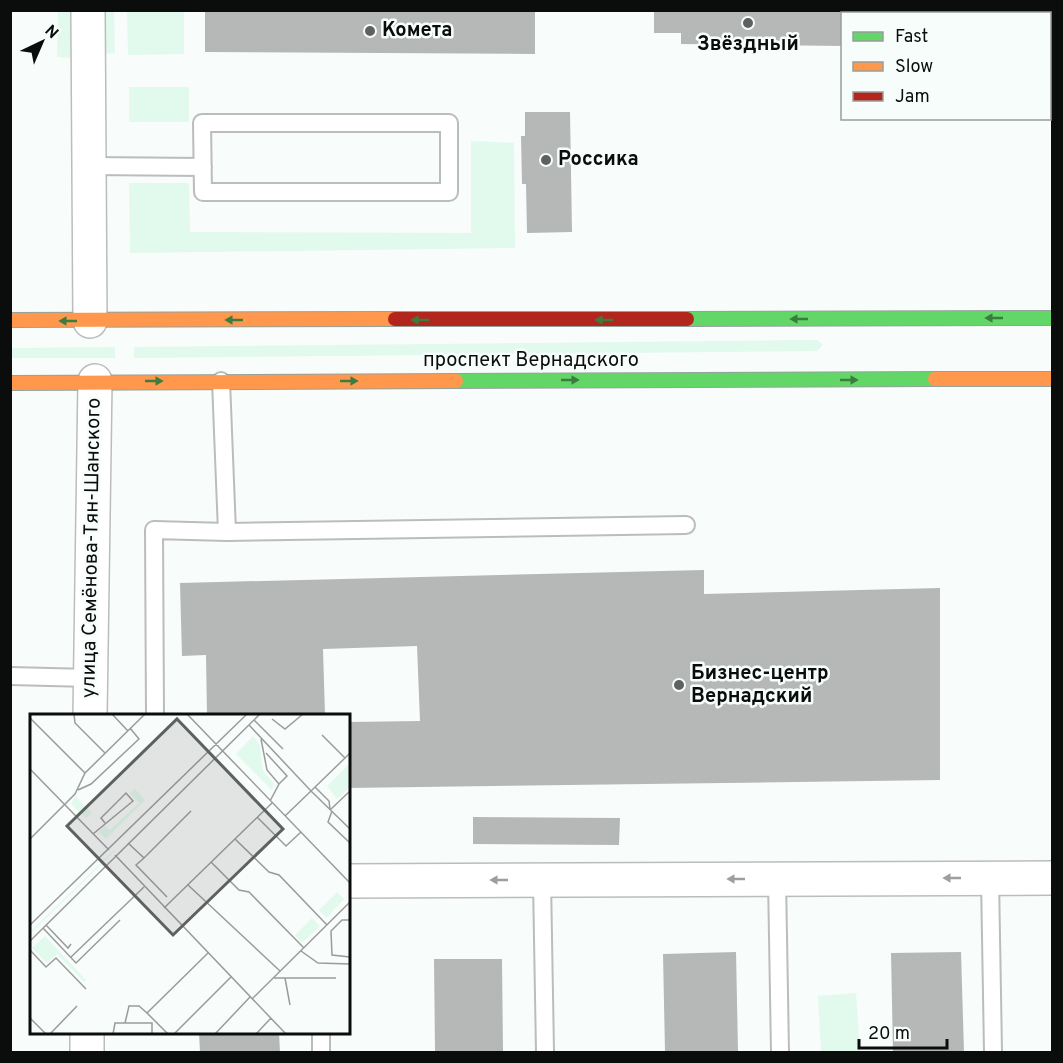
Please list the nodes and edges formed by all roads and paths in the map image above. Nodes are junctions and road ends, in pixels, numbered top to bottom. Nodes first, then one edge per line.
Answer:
1 (88, 10) edge
2 (88, 166) junction
3 (203, 166) junction
4 (1053, 318) edge
5 (10, 320) edge
6 (90, 321) junction
7 (1053, 380) edge
8 (95, 381) junction
9 (221, 381) junction
10 (10, 383) edge
11 (686, 525) dead end
12 (227, 532) junction
13 (10, 676) edge
14 (90, 678) junction
15 (90, 714) edge
16 (154, 714) edge
17 (990, 878) junction
18 (1053, 878) edge
19 (777, 879) junction
20 (542, 880) junction
21 (350, 881) edge
22 (87, 1033) edge
23 (321, 1033) edge
24 (87, 1053) edge
25 (321, 1053) edge
26 (545, 1053) edge
27 (780, 1053) edge
28 (993, 1053) edge

1 - 2 street
2 - 3 lane
2 - 6 street
3 - 3 lane
4 -> 6 main road, проспект Вернадского
6 -> 5 main road, проспект Вернадского
9 -> 7 main road, проспект Вернадского
8 -> 9 main road, проспект Вернадского
8 - 10 main road, проспект Вернадского
8 - 14 street, улица Семёнова-Тян-Шанского
9 - 12 lane
11 - 12 lane
12 - 16 lane
13 - 14 lane
14 - 15 street, улица Семёнова-Тян-Шанского
17 - 18 street
17 -> 19 street
17 - 28 lane
19 -> 20 street
19 - 27 lane
20 -> 21 street
20 - 26 lane
22 - 24 street
23 - 25 lane

